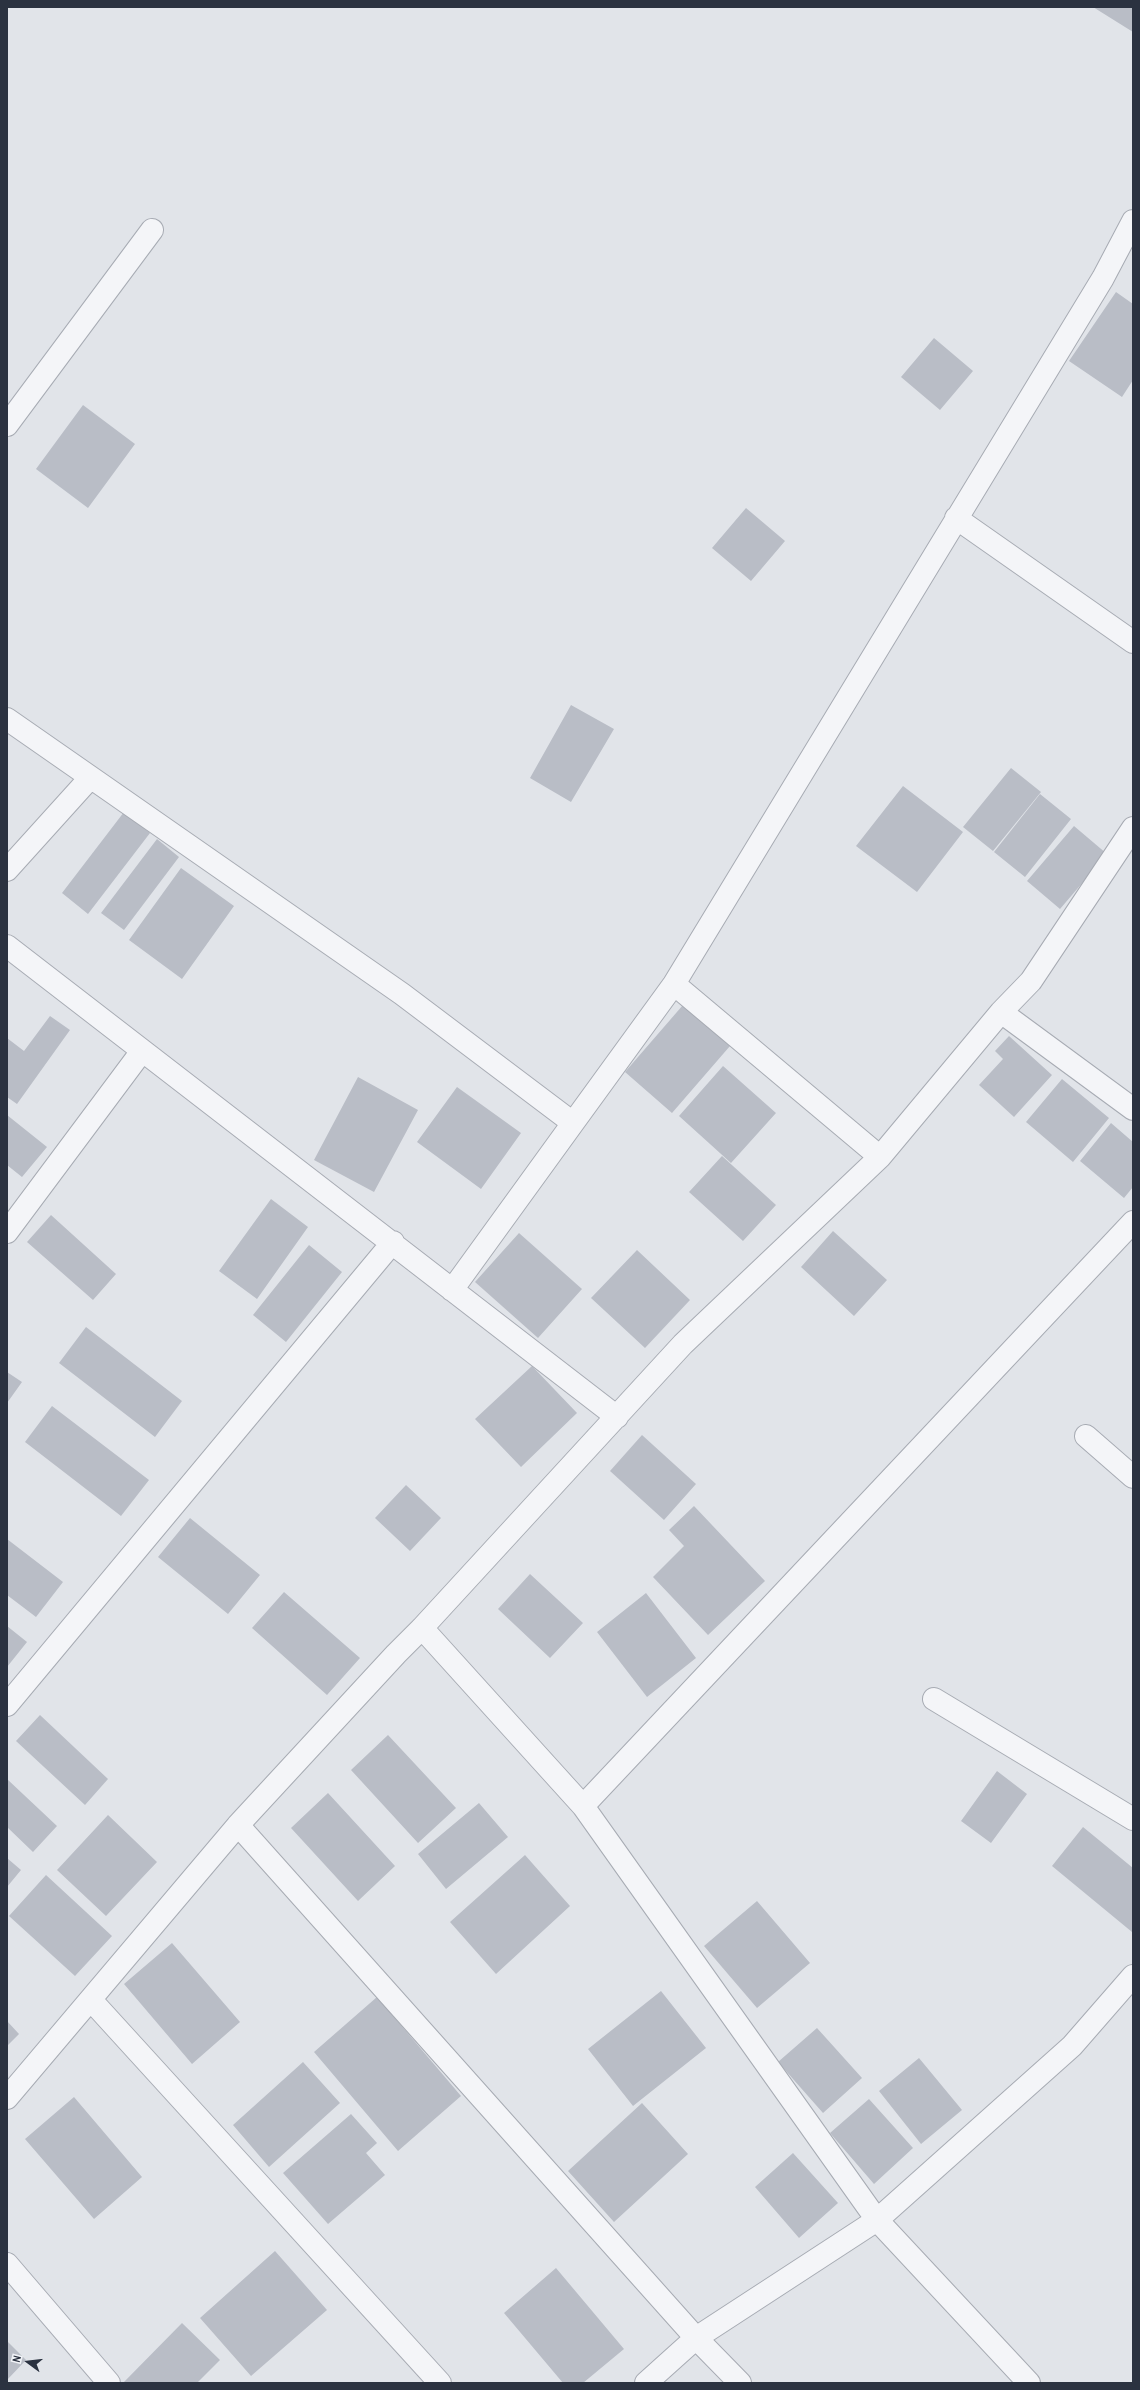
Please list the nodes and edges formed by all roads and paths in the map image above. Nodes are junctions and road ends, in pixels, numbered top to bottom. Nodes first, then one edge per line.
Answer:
1 (1133, 221) edge
2 (152, 230) dead end
3 (7, 425) edge
4 (956, 518) junction
5 (1133, 642) edge
6 (7, 719) edge
7 (90, 778) junction
8 (1133, 828) edge
9 (7, 870) edge
10 (7, 946) edge
11 (674, 984) junction
12 (1001, 1012) junction
13 (142, 1051) junction
14 (1133, 1109) edge
15 (573, 1123) junction
16 (880, 1157) junction
17 (1133, 1222) edge
18 (7, 1232) edge
19 (393, 1242) junction
20 (452, 1290) junction
21 (617, 1417) junction
22 (1086, 1436) dead end
23 (1133, 1477) edge
24 (422, 1628) junction
25 (934, 1699) dead end
26 (7, 1705) edge
27 (583, 1806) junction
28 (1133, 1819) edge
29 (238, 1825) junction
30 (1133, 1976) edge
31 (91, 2000) junction
32 (7, 2098) edge
33 (877, 2220) junction
34 (7, 2264) edge
35 (696, 2338) junction
36 (109, 2383) edge
37 (440, 2383) edge
38 (646, 2383) edge
39 (740, 2383) edge
40 (1029, 2383) edge

1 - 4 street
2 - 3 street
4 - 5 street
4 - 11 street
6 - 7 street
7 - 9 street
7 - 15 street
8 - 12 street
10 - 13 street
11 - 15 street
11 - 16 street
12 - 14 street
12 - 16 street
13 - 18 street
13 - 19 street
15 - 20 street
16 - 21 street
17 - 27 street
19 - 20 street
19 - 26 street
20 - 21 street
21 - 24 street
22 - 23 street
24 - 27 street
24 - 29 street
25 - 28 street
27 - 33 street
29 - 31 street
29 - 35 street
30 - 33 street
31 - 32 street
31 - 37 street
33 - 35 street
33 - 40 street
34 - 36 street
35 - 38 street
35 - 39 street

